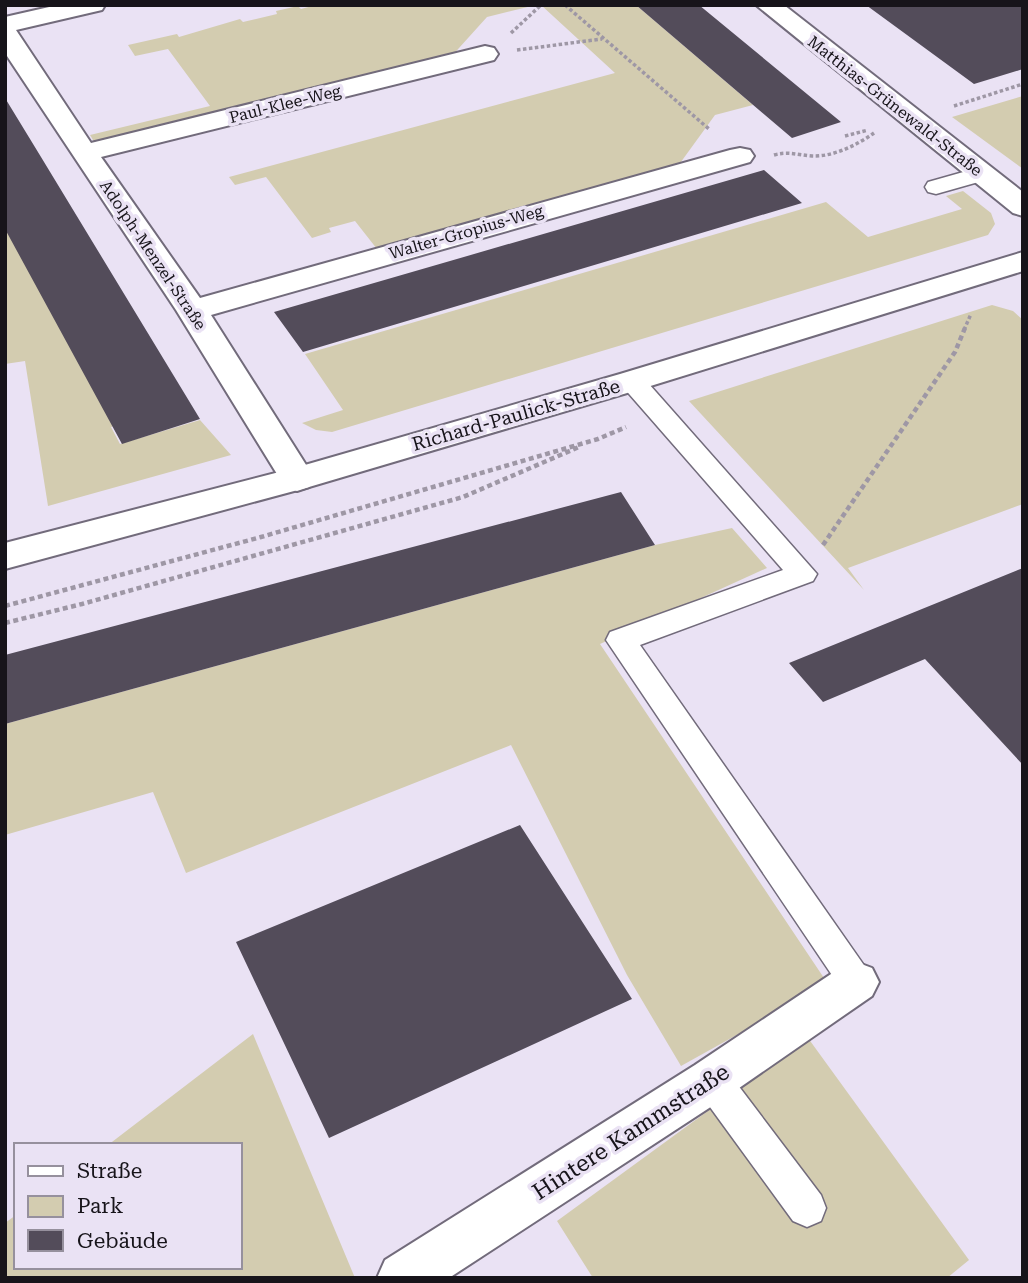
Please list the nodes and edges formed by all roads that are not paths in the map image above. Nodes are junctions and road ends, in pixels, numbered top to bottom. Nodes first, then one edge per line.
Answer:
1 (93, 5) edge
2 (768, 5) edge
3 (5, 25) edge
4 (5, 33) edge
5 (485, 54) road end
6 (84, 153) junction
7 (740, 156) road end
8 (981, 174) junction
9 (936, 187) dead end
10 (1023, 207) edge
11 (1023, 261) edge
12 (192, 310) junction
13 (632, 381) junction
14 (297, 480) junction
15 (5, 556) edge
16 (856, 982) joint
17 (712, 1080) junction
18 (807, 1208) dead end
19 (403, 1278) edge

1 - 3 street
2 - 8 street, Matthias-Grünewald-Straße
4 - 6 street, Adolph-Menzel-Straße
5 - 6 street, Paul-Klee-Weg
6 - 12 street, Adolph-Menzel-Straße
7 - 12 street, Walter-Gropius-Weg
8 - 9 lane
8 - 10 street, Matthias-Grünewald-Straße
11 - 13 street, Richard-Paulick-Straße
12 - 14 street, Adolph-Menzel-Straße
13 - 14 street, Richard-Paulick-Straße
13 - 16 lane
14 - 15 street, Richard-Paulick-Straße
16 - 17 street, Hintere Kammstraße
17 - 18 lane
17 - 19 street, Hintere Kammstraße

